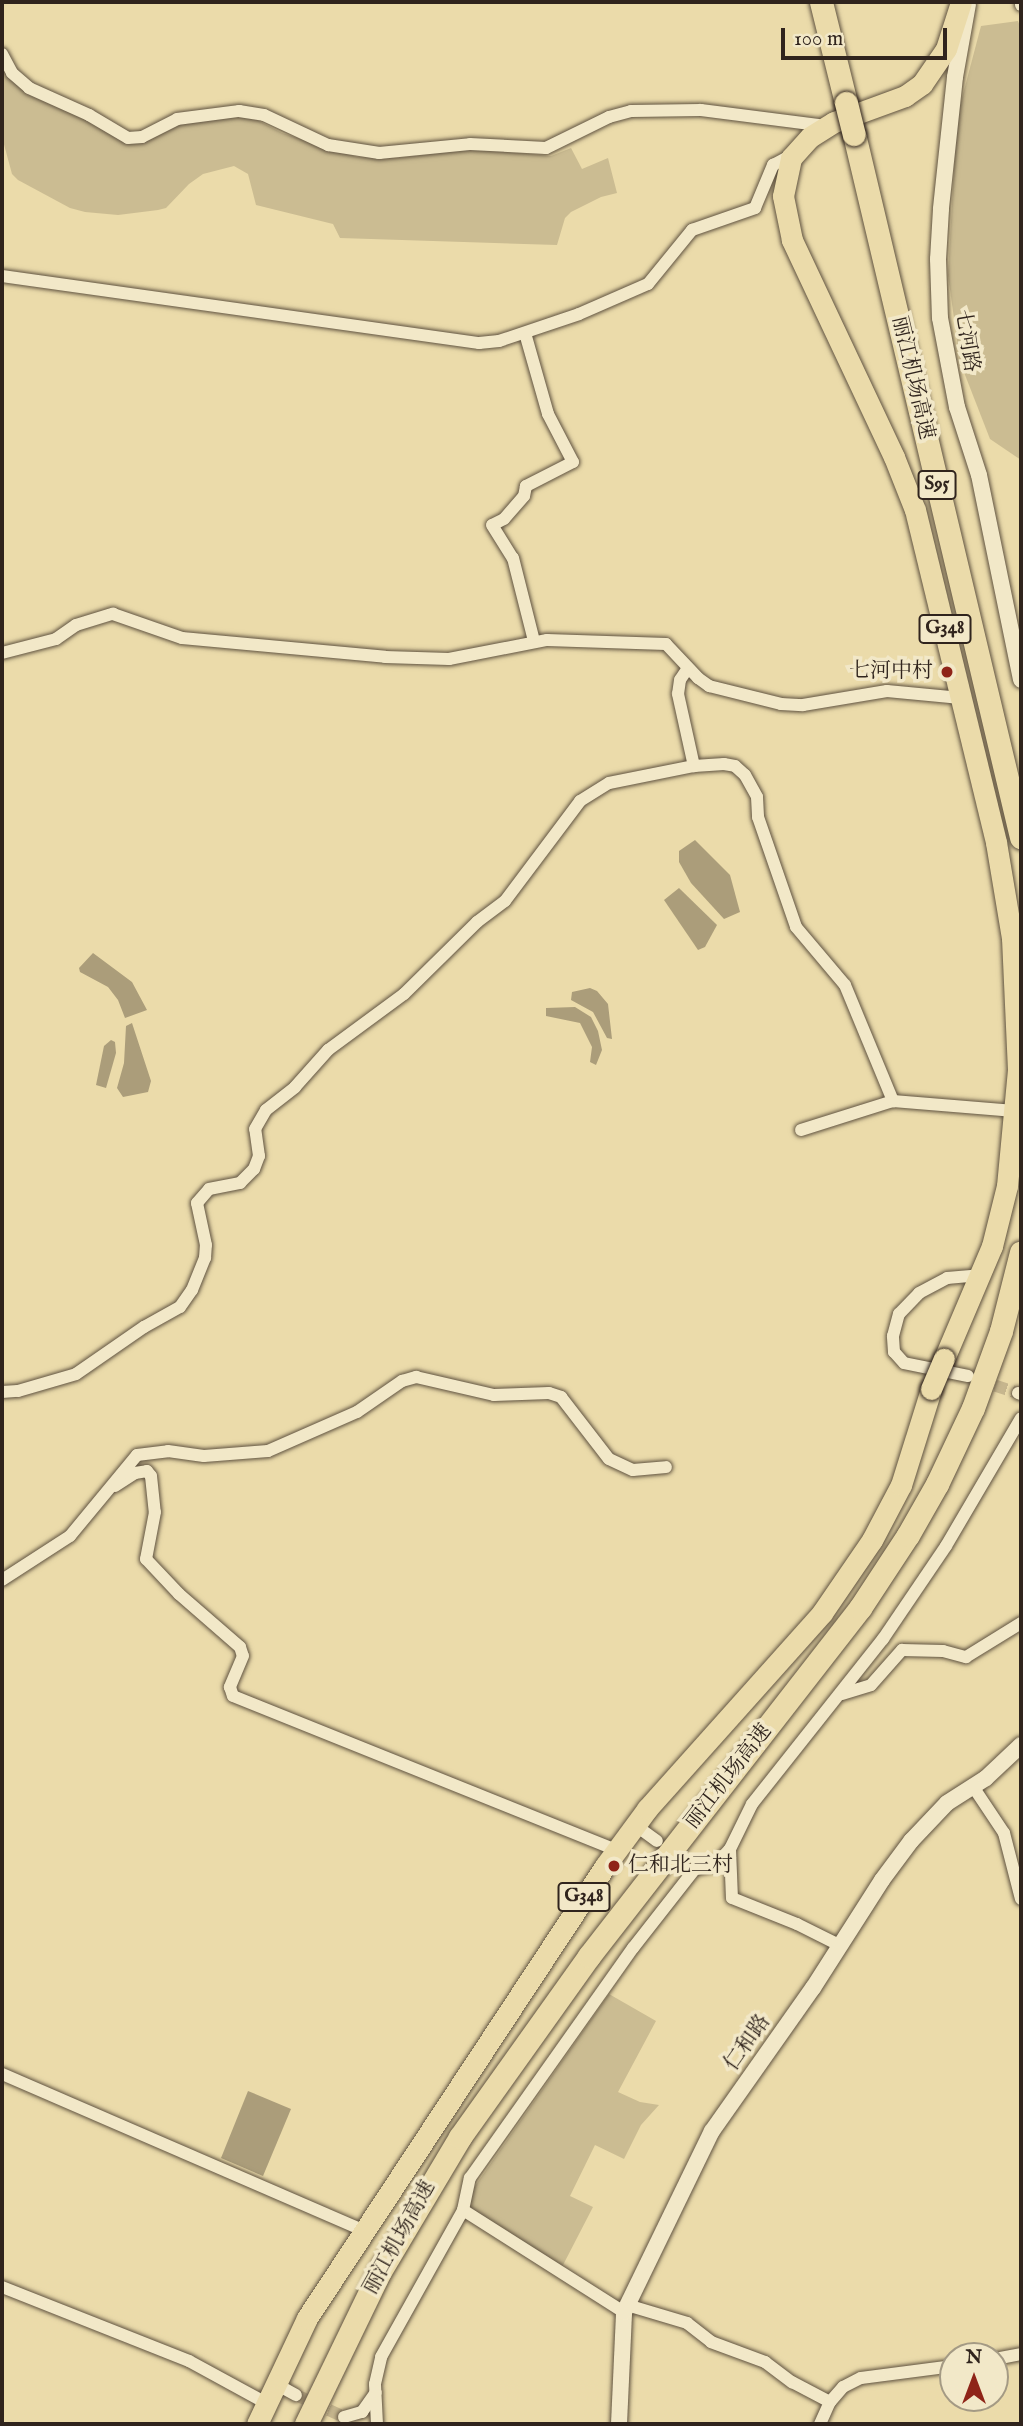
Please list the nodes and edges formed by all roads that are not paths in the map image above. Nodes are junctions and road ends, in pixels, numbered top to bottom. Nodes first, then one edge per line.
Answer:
1 (821, 2) edge
2 (838, 2) edge
3 (961, 2) edge
4 (969, 2) edge
5 (2, 54) edge
6 (854, 102) junction
7 (826, 126) junction
8 (861, 132) junction
9 (794, 154) junction
10 (2, 276) edge
11 (525, 333) junction
12 (534, 642) junction
13 (3, 655) edge
14 (1020, 663) edge
15 (688, 668) junction
16 (1021, 680) edge
17 (961, 698) junction
18 (694, 766) junction
19 (1021, 767) edge
20 (1021, 836) edge
21 (893, 1101) junction
22 (1016, 1111) junction
23 (801, 1130) dead end
24 (1021, 1252) edge
25 (980, 1275) junction
26 (1021, 1318) edge
27 (968, 1376) tunnel mouth
28 (2, 1392) edge
29 (1021, 1418) edge
30 (666, 1467) dead end
31 (106, 1491) junction
32 (2, 1580) edge
33 (1021, 1623) edge
34 (842, 1694) junction
35 (1021, 1745) edge
36 (972, 1785) junction
37 (635, 1825) junction
38 (657, 1841) tunnel mouth
39 (730, 1849) junction
40 (616, 1850) junction
41 (1021, 1899) edge
42 (841, 1946) junction
43 (2, 2074) edge
44 (463, 2210) junction
45 (364, 2231) junction
46 (2, 2287) edge
47 (626, 2309) junction
48 (939, 2367) edge
49 (274, 2383) junction
50 (376, 2392) junction
51 (296, 2395) tunnel mouth
52 (830, 2402) junction
53 (265, 2403) junction
54 (343, 2420) edge
55 (257, 2424) edge
56 (306, 2424) edge
57 (377, 2424) edge
58 (619, 2424) edge
59 (820, 2424) edge

1 - 6 highway, 丽江机场高速 / S95
2 - 6 highway, 丽江机场高速 / S95
3 - 7 highway
4 - 14 street, 七河路
5 - 7 street
6 - 8 highway, 丽江机场高速 / S95
7 - 9 highway
8 - 19 highway, 丽江机场高速 / S95
8 - 20 highway, 丽江机场高速 / S95
9 - 11 street
9 - 17 highway, G348
10 - 11 street
11 - 12 street
12 - 13 street
12 - 15 street
14 - 16 street, 七河路
15 - 17 street
15 - 18 street
17 - 22 highway, G348
18 - 21 street
18 - 28 street
21 - 22 street
21 - 23 street
22 - 25 highway, G348
24 - 56 highway, 丽江机场高速
25 - 27 street
25 - 37 highway, G348, bridge
26 - 54 highway, 丽江机场高速
29 - 34 street
30 - 31 street
31 - 32 street
31 - 40 street
33 - 34 street
34 - 39 street
35 - 36 street, 仁和路
36 - 41 street
36 - 42 street, 仁和路
37 - 38 street
37 - 40 highway, G348
39 - 42 street
39 - 44 street
40 - 45 highway, G348
42 - 47 street, 仁和路
43 - 45 street
44 - 47 street
44 - 50 street
45 - 49 highway, G348
46 - 53 street
47 - 52 street
47 - 58 street, 仁和路
48 - 52 street
49 - 51 street
49 - 53 highway, G348
50 - 54 street
50 - 57 street
52 - 59 street
53 - 55 highway, G348

